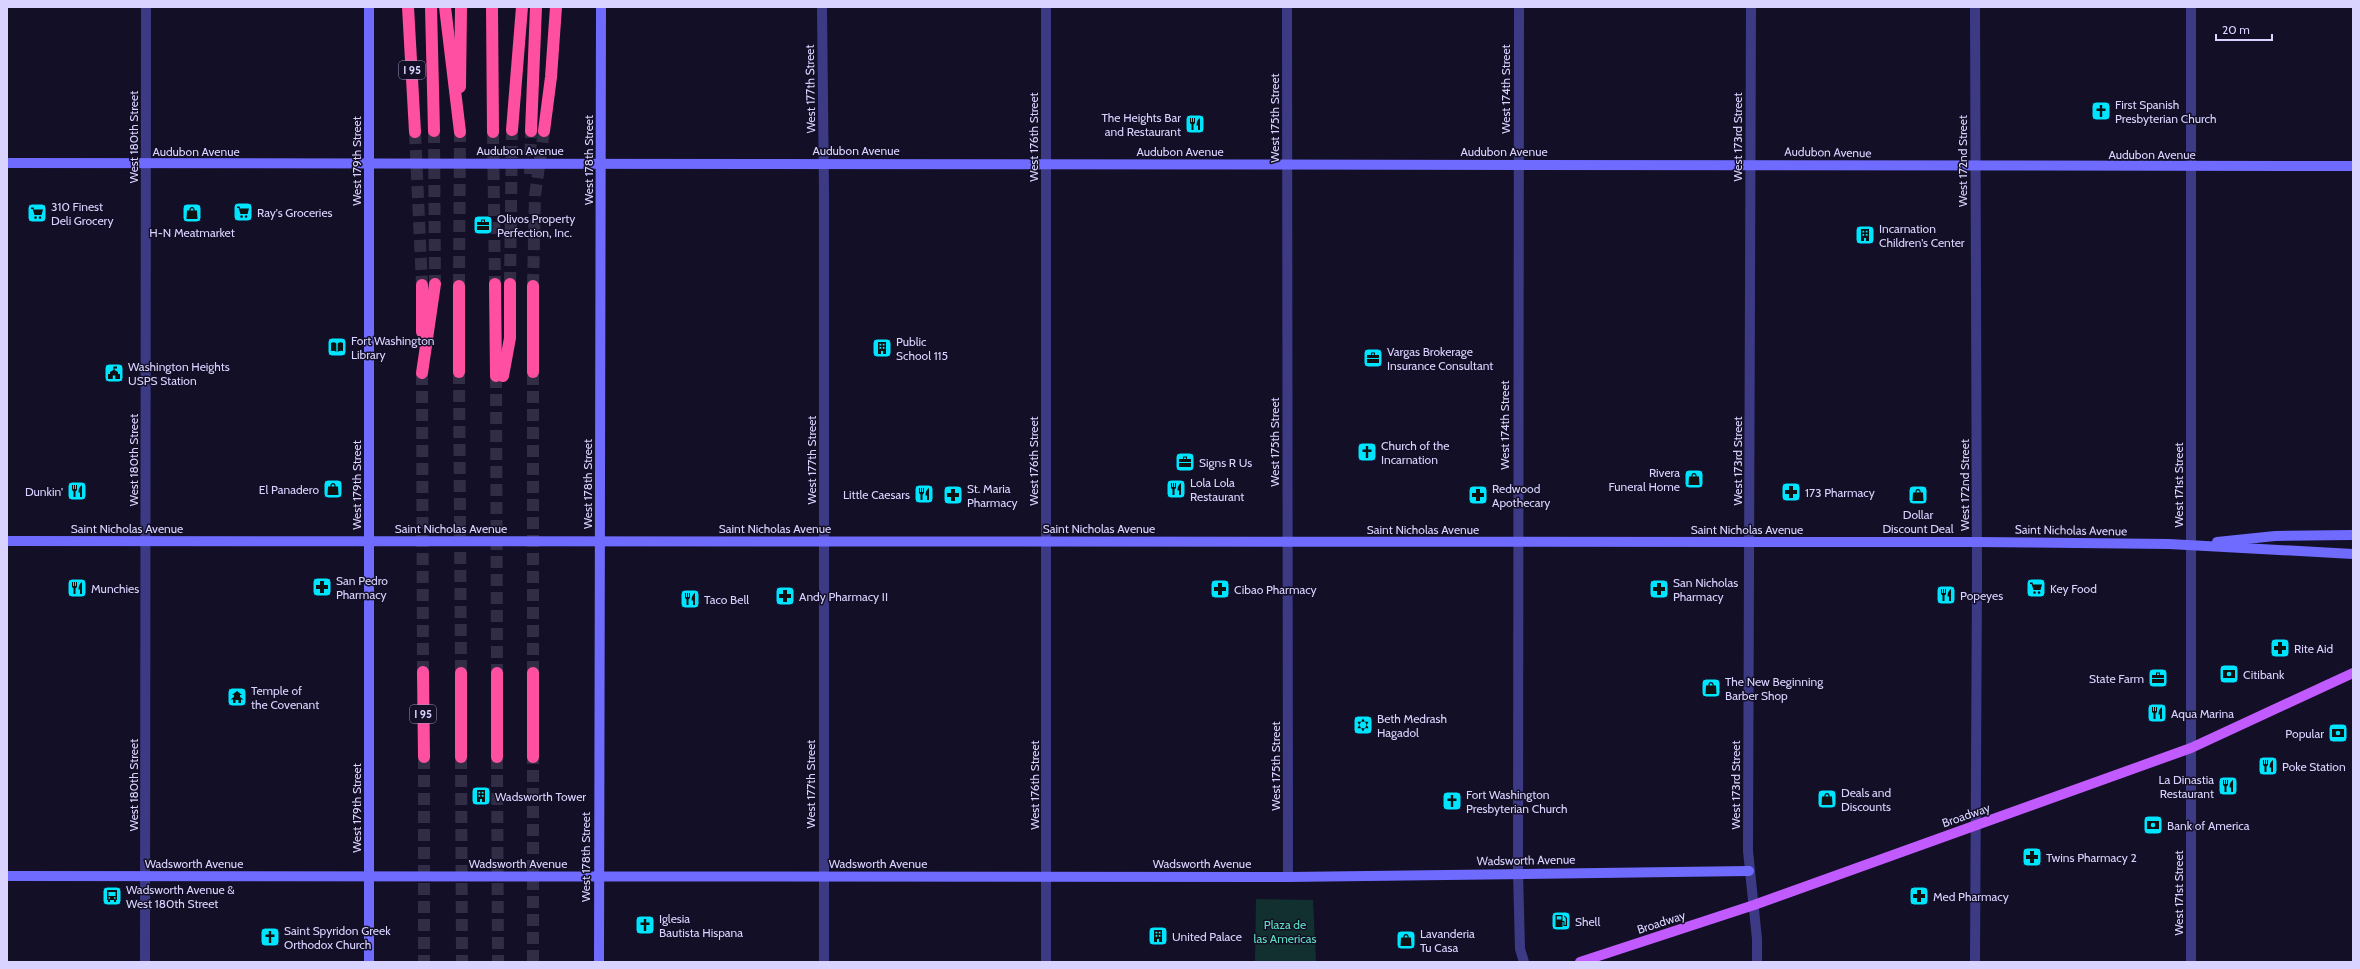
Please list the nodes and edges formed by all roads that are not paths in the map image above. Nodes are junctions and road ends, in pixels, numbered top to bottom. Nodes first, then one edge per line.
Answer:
1 (146, 7) edge
2 (369, 7) edge
3 (408, 7) edge
4 (431, 7) edge
5 (445, 7) edge
6 (461, 7) edge
7 (492, 7) edge
8 (522, 7) edge
9 (536, 7) edge
10 (556, 7) edge
11 (601, 7) edge
12 (822, 7) edge
13 (1046, 7) edge
14 (1286, 7) edge
15 (1519, 7) edge
16 (1750, 7) edge
17 (1975, 7) edge
18 (2191, 7) edge
19 (512, 130) tunnel mouth
20 (434, 131) tunnel mouth
21 (531, 131) tunnel mouth
22 (544, 131) tunnel mouth
23 (416, 132) tunnel mouth
24 (493, 132) tunnel mouth
25 (7, 163) edge
26 (600, 163) junction
27 (146, 164) junction
28 (369, 164) junction
29 (824, 164) junction
30 (1046, 164) junction
31 (1287, 164) junction
32 (1518, 164) junction
33 (1750, 164) junction
34 (2353, 166) edge
35 (1975, 167) junction
36 (2190, 167) junction
37 (435, 284) tunnel mouth
38 (495, 284) tunnel mouth
39 (510, 284) tunnel mouth
40 (422, 285) tunnel mouth
41 (459, 286) tunnel mouth
42 (533, 286) tunnel mouth
43 (460, 372) tunnel mouth
44 (533, 372) tunnel mouth
45 (2353, 535) edge
46 (7, 541) edge
47 (369, 541) junction
48 (824, 541) junction
49 (1046, 541) junction
50 (146, 542) junction
51 (1286, 542) junction
52 (1517, 542) junction
53 (1750, 542) junction
54 (1977, 542) junction
55 (600, 543) junction
56 (2191, 545) junction
57 (2353, 554) edge
58 (423, 672) tunnel mouth
59 (461, 672) tunnel mouth
60 (497, 673) tunnel mouth
61 (533, 673) tunnel mouth
62 (2353, 673) edge
63 (2191, 748) junction
64 (424, 757) tunnel mouth
65 (461, 757) tunnel mouth
66 (497, 757) tunnel mouth
67 (533, 757) tunnel mouth
68 (1976, 825) junction
69 (1749, 871) junction
70 (1518, 873) junction
71 (7, 876) edge
72 (146, 876) junction
73 (369, 876) junction
74 (598, 876) junction
75 (823, 876) junction
76 (1047, 876) junction
77 (1288, 877) junction
78 (1754, 905) junction
79 (145, 962) edge
80 (369, 962) edge
81 (599, 962) edge
82 (824, 962) edge
83 (1046, 962) edge
84 (1524, 962) edge
85 (1580, 962) edge
86 (1757, 962) edge
87 (1975, 962) edge
88 (2191, 962) edge

1 - 27 street, West 180th Street
2 - 28 main road, West 179th Street
3 - 23 highway, I 95
4 - 20 highway
5 - 6 highway
7 - 24 highway
8 - 19 highway
9 - 21 highway
10 - 22 highway
11 - 26 main road, West 178th Street
12 - 29 street, West 177th Street
13 - 30 street, West 176th Street
14 - 31 street, West 175th Street
15 - 32 street, West 174th Street
16 - 33 street, West 173rd Street
17 - 35 street, West 172nd Street
18 - 36 street, West 171st Street
25 - 27 main road, Audubon Avenue
26 - 28 main road, Audubon Avenue
26 - 29 main road, Audubon Avenue
26 - 55 main road, West 178th Street
27 - 28 main road, Audubon Avenue
27 - 50 street, West 180th Street
28 - 47 main road, West 179th Street
29 - 30 main road, Audubon Avenue
29 - 48 street, West 177th Street
30 - 31 main road, Audubon Avenue
30 - 49 street, West 176th Street
31 - 32 main road, Audubon Avenue
31 - 51 street, West 175th Street
32 - 33 main road, Audubon Avenue
32 - 52 street, West 174th Street
33 - 35 main road, Audubon Avenue
33 - 53 street, West 173rd Street
34 - 36 main road, Audubon Avenue
35 - 36 main road, Audubon Avenue
35 - 54 street, West 172nd Street
36 - 56 street, West 171st Street
37 - 40 highway
38 - 39 highway
41 - 43 highway
42 - 44 highway
45 - 56 main road, Saint Nicholas Avenue
46 - 50 main road, Saint Nicholas Avenue
47 - 50 main road, Saint Nicholas Avenue
47 - 55 main road, Saint Nicholas Avenue
47 - 73 main road, West 179th Street
48 - 49 main road, Saint Nicholas Avenue
48 - 55 main road, Saint Nicholas Avenue
48 - 75 street, West 177th Street
49 - 51 main road, Saint Nicholas Avenue
49 - 76 street, West 176th Street
50 - 72 street, West 180th Street
51 - 52 main road, Saint Nicholas Avenue
51 - 77 street, West 175th Street
52 - 53 main road, Saint Nicholas Avenue
52 - 70 street, West 174th Street
53 - 54 main road, Saint Nicholas Avenue
53 - 69 street, West 173rd Street
54 - 56 main road, Saint Nicholas Avenue
54 - 68 street, West 172nd Street
55 - 74 main road, West 178th Street
56 - 57 main road, Saint Nicholas Avenue
56 - 63 street, West 171st Street
58 - 64 highway, I 95
59 - 65 highway
60 - 66 highway
61 - 67 highway
62 - 63 main road, Broadway
63 - 68 main road, Broadway
63 - 88 street, West 171st Street
68 - 78 main road, Broadway
68 - 87 street, West 172nd Street
69 - 70 main road, Wadsworth Avenue
69 - 78 street, West 173rd Street
70 - 77 main road, Wadsworth Avenue
70 - 84 street, West 174th Street
71 - 72 main road, Wadsworth Avenue
72 - 73 main road, Wadsworth Avenue
72 - 79 street, West 180th Street
73 - 74 main road, Wadsworth Avenue
73 - 80 main road, West 179th Street
74 - 75 main road, Wadsworth Avenue
74 - 81 main road, West 178th Street
75 - 76 main road, Wadsworth Avenue
75 - 82 street, West 177th Street
76 - 77 main road, Wadsworth Avenue
76 - 83 street, West 176th Street
78 - 85 main road, Broadway
78 - 86 street, West 173rd Street

